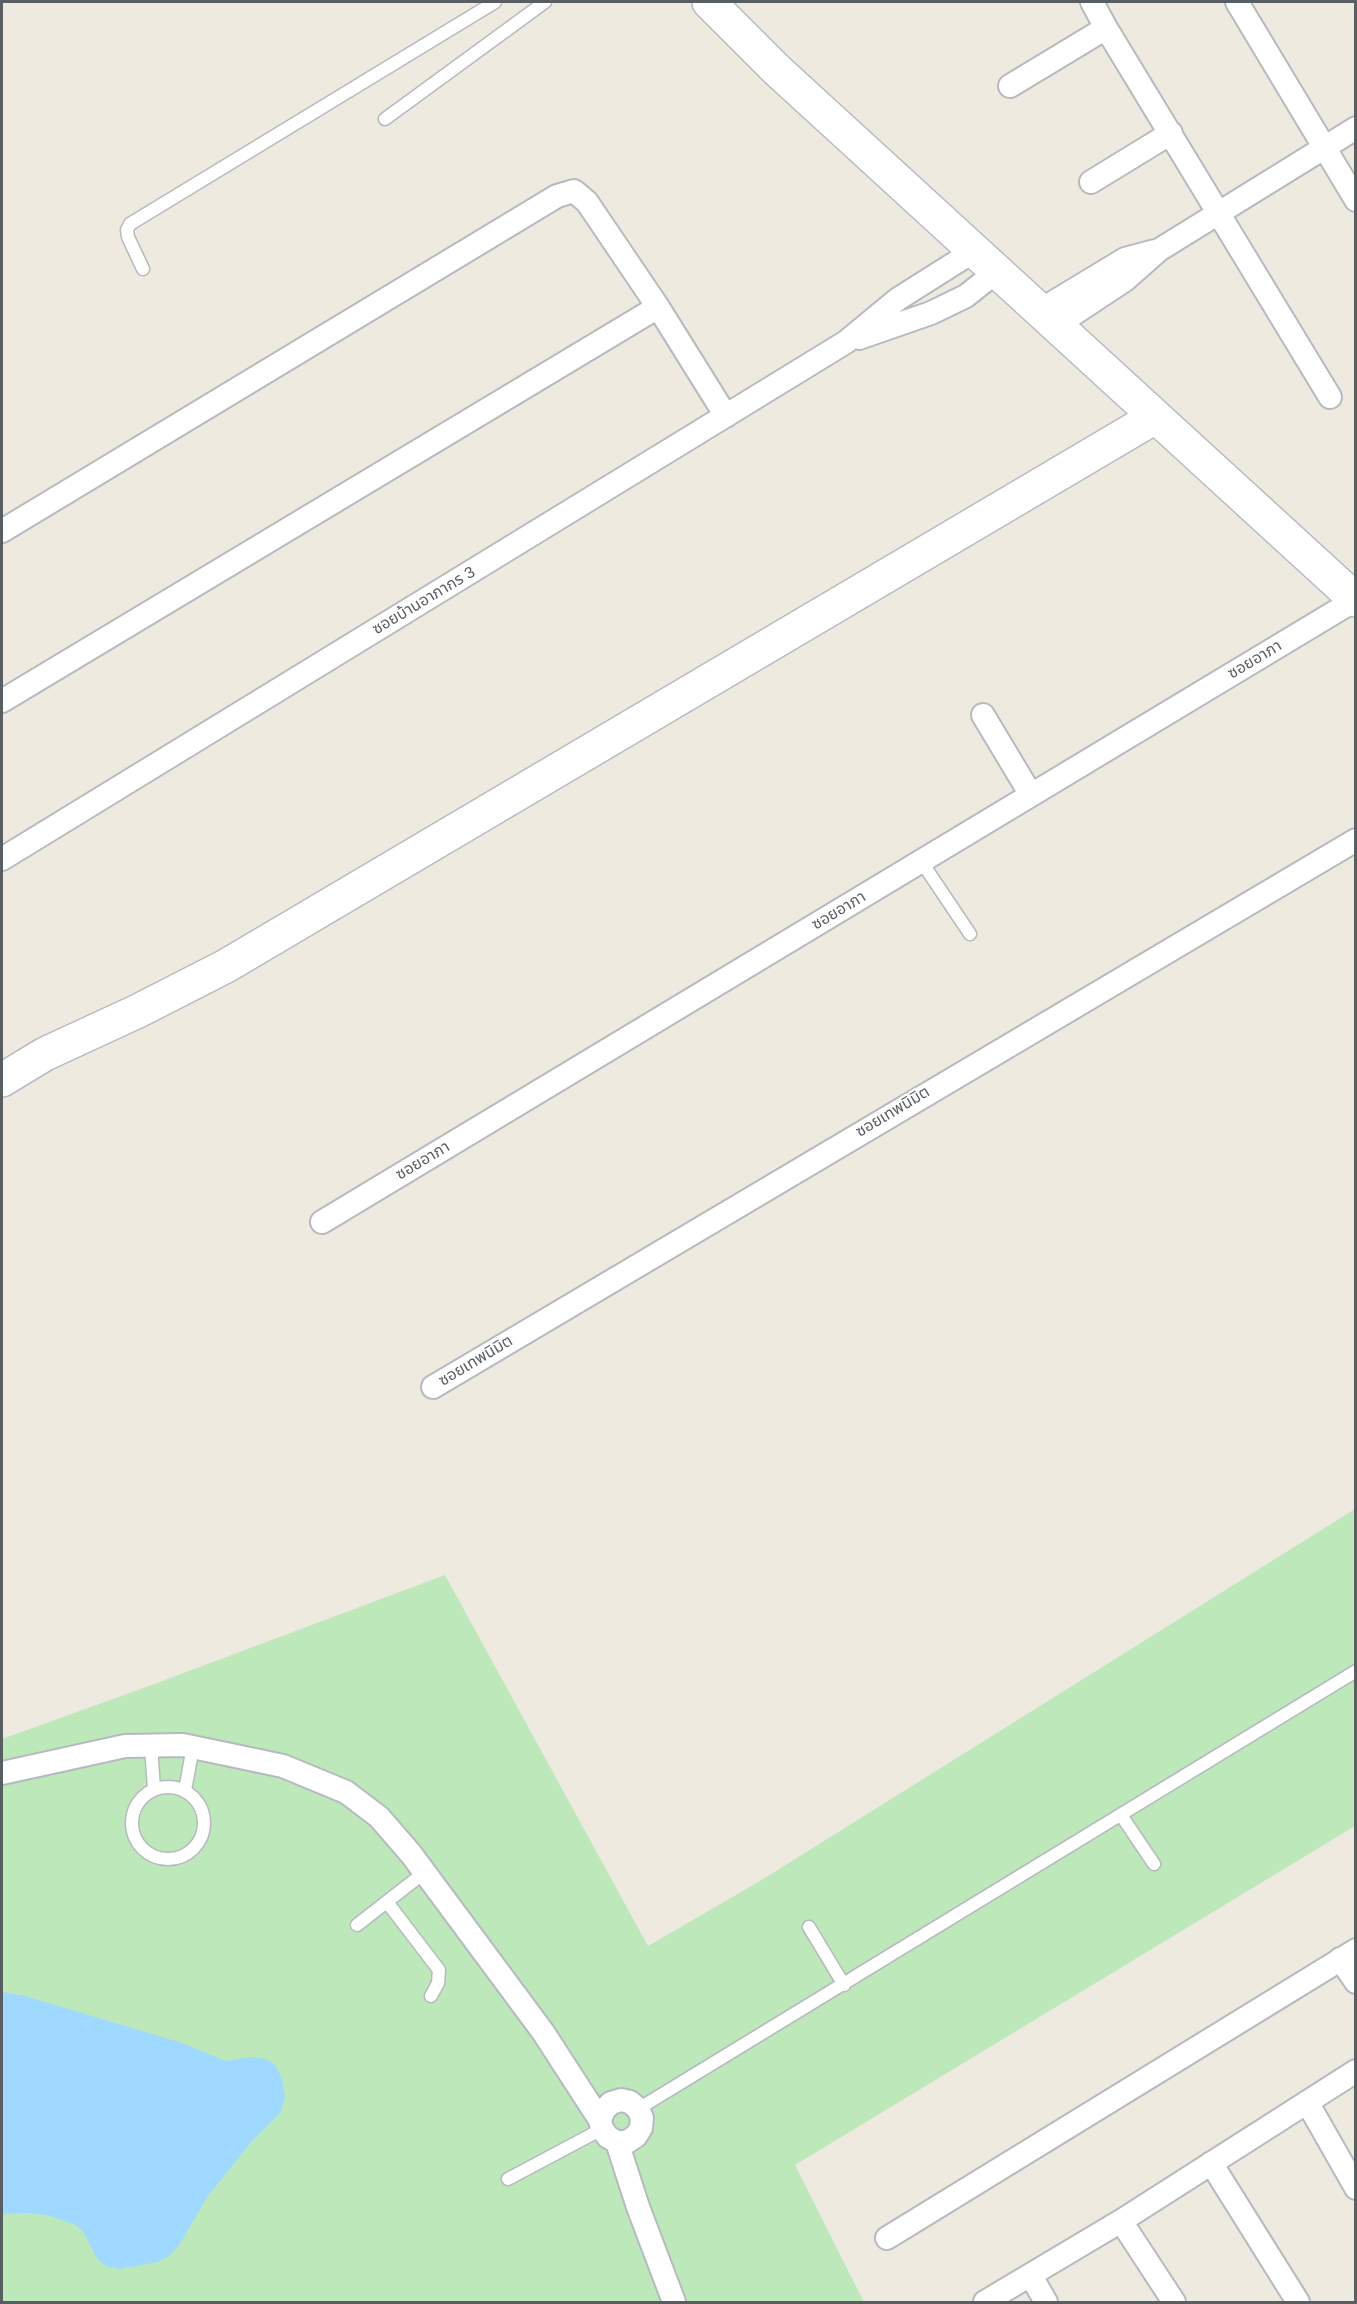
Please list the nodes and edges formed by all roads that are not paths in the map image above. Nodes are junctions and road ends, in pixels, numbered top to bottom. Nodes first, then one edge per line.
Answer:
1 (495, 2) edge
2 (545, 2) edge
3 (709, 2) edge
4 (1092, 2) edge
5 (1237, 2) edge
6 (1106, 28) junction
7 (1010, 86) dead end
8 (385, 119) dead end
9 (1356, 128) edge
10 (1171, 133) junction
11 (1323, 148) junction
12 (1091, 182) dead end
13 (1356, 200) edge
14 (1218, 212) junction
15 (985, 261) junction
16 (143, 269) dead end
17 (658, 307) junction
18 (1048, 318) junction
19 (846, 342) junction
20 (1330, 397) dead end
21 (726, 416) junction
22 (1155, 417) junction
23 (2, 531) edge
24 (1355, 600) edge
25 (2, 701) edge
26 (983, 715) dead end
27 (1030, 795) junction
28 (1356, 840) edge
29 (2, 859) edge
30 (921, 861) junction
31 (970, 934) dead end
32 (2, 1080) edge
33 (322, 1222) dead end
34 (433, 1387) dead end
35 (1356, 1671) edge
36 (151, 1746) junction
37 (193, 1748) junction
38 (2, 1773) edge
39 (154, 1789) junction
40 (185, 1790) junction
41 (1120, 1815) junction
42 (1154, 1864) dead end
43 (425, 1872) junction
44 (387, 1902) junction
45 (357, 1925) dead end
46 (809, 1927) dead end
47 (1348, 1954) edge
48 (1356, 1983) edge
49 (844, 1985) junction
50 (431, 1996) dead end
51 (1356, 2071) edge
52 (1307, 2103) junction
53 (638, 2109) junction
54 (606, 2130) junction
55 (1211, 2163) junction
56 (508, 2179) dead end
57 (1356, 2188) edge
58 (1120, 2221) junction
59 (887, 2238) dead end
60 (1031, 2276) junction
61 (674, 2302) edge
62 (986, 2302) edge
63 (1046, 2302) edge
64 (1174, 2302) edge
65 (1298, 2302) edge

1 - 16 lane
2 - 8 lane
3 - 15 street
4 - 6 street
5 - 11 street
6 - 7 street
6 - 10 street
9 - 11 street
10 - 12 street
10 - 14 street
11 - 13 street
11 - 14 street
14 - 18 street
14 - 20 street
15 - 18 street
15 - 19 street, ซอยบ้านอาภากร 3
15 - 19 street, ซอยบ้านอาภากร 3
17 - 21 street
17 - 23 street
17 - 25 street
18 - 22 street
19 - 21 street, ซอยบ้านอาภากร 3
21 - 29 street, ซอยบ้านอาภากร 3
22 - 24 street
22 - 32 street
24 - 27 street, ซอยอาภา
26 - 27 street
27 - 30 street, ซอยอาภา
28 - 34 street, ซอยเทพนิมิต
30 - 31 lane
30 - 33 street, ซอยอาภา
35 - 41 lane
36 - 37 street
36 - 38 street
36 - 39 lane
37 - 40 lane
37 - 43 street
39 - 40 lane
39 - 40 lane
41 - 42 lane
41 - 49 lane
43 - 44 lane
43 - 54 street
44 - 45 lane
44 - 50 lane
46 - 49 lane
47 - 48 street
47 - 59 street
49 - 53 lane
51 - 52 street
52 - 55 street
52 - 57 street
53 - 54 street
53 - 54 street
54 - 56 lane
54 - 61 street
55 - 58 street
55 - 65 street
58 - 60 street
58 - 64 street
60 - 62 street
60 - 63 street

